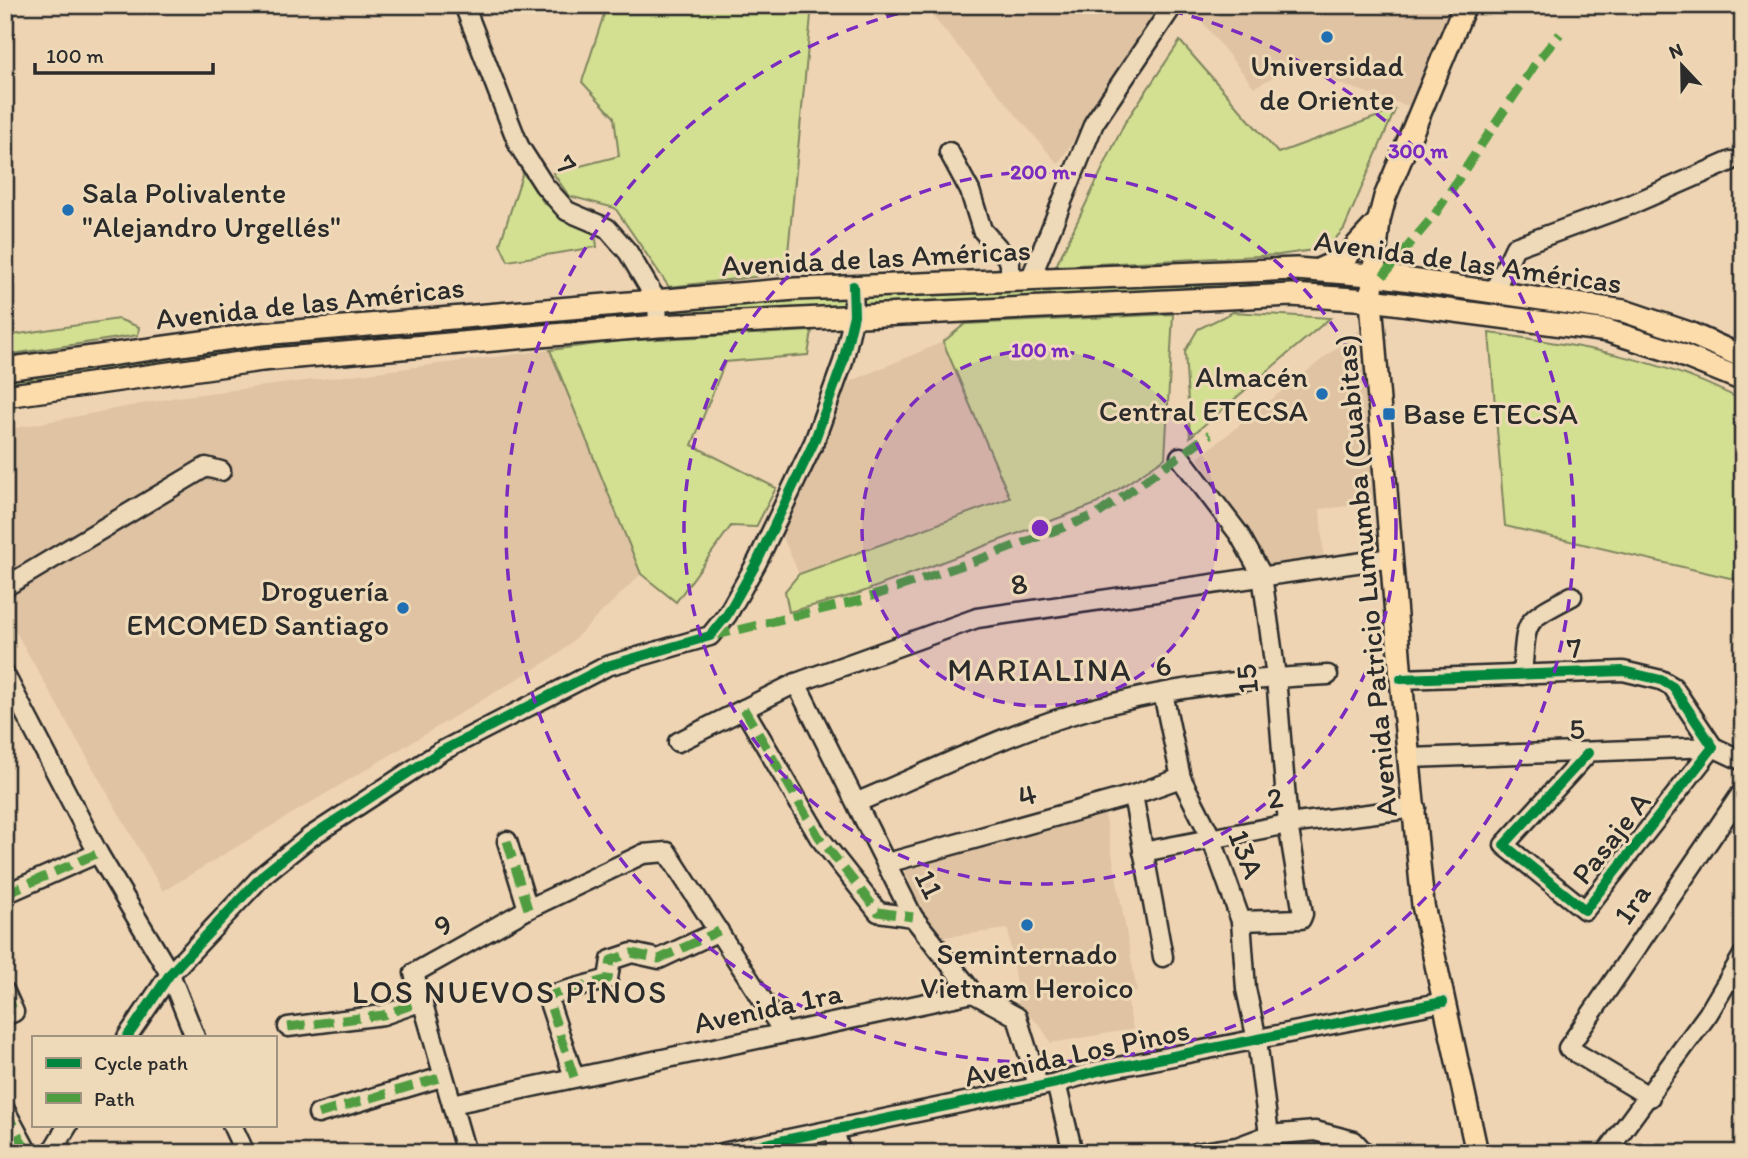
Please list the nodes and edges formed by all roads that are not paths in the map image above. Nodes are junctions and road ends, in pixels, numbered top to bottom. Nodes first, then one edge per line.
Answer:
1 (464, 5) edge
2 (1465, 5) edge
3 (1172, 7) dead end
4 (949, 152) dead end
5 (1731, 161) dead end
6 (1379, 220) junction
7 (1317, 270) junction
8 (1372, 275) junction
9 (1020, 280) junction
10 (853, 286) junction
11 (1493, 293) junction
12 (1371, 300) junction
13 (657, 301) junction
14 (854, 315) junction
15 (658, 326) junction
16 (1743, 356) edge
17 (5, 369) edge
18 (1743, 380) edge
19 (5, 396) edge
20 (1180, 457) dead end
21 (221, 471) dead end
22 (1391, 558) junction
23 (1262, 575) junction
24 (5, 587) edge
25 (1572, 596) dead end
26 (1328, 675) dead end
27 (1521, 675) junction
28 (5, 676) edge
29 (1276, 677) junction
30 (1401, 679) junction
31 (796, 682) junction
32 (1163, 693) junction
33 (744, 709) junction
34 (678, 742) dead end
35 (1713, 747) junction
36 (1588, 753) junction
37 (1410, 758) junction
38 (1743, 761) edge
39 (1181, 778) junction
40 (1743, 791) edge
41 (1133, 795) junction
42 (858, 802) junction
43 (1416, 808) junction
44 (1288, 824) junction
45 (1211, 837) junction
46 (507, 841) dead end
47 (1143, 852) junction
48 (98, 853) junction
49 (887, 863) junction
50 (5, 894) edge
51 (528, 909) junction
52 (913, 917) junction
53 (1241, 921) junction
54 (719, 931) junction
55 (1743, 955) edge
56 (1163, 957) dead end
57 (170, 974) junction
58 (5, 992) edge
59 (973, 993) junction
60 (420, 1002) junction
61 (1443, 1002) junction
62 (10, 1014) edge
63 (288, 1027) dead end
64 (784, 1034) junction
65 (128, 1036) edge
66 (195, 1036) edge
67 (1257, 1040) junction
68 (442, 1077) junction
69 (574, 1077) junction
70 (1056, 1083) junction
71 (1038, 1085) junction
72 (1650, 1097) junction
73 (452, 1104) junction
74 (5, 1110) edge
75 (318, 1114) dead end
76 (67, 1126) edge
77 (232, 1126) edge
78 (834, 1131) junction
79 (1269, 1135) junction
80 (1237, 1150) edge
81 (27, 1153) edge
82 (51, 1153) edge
83 (246, 1153) edge
84 (466, 1153) edge
85 (722, 1153) edge
86 (841, 1153) edge
87 (1073, 1153) edge
88 (1196, 1153) edge
89 (1365, 1153) edge
90 (1477, 1153) edge
91 (1606, 1153) edge

1 - 13 street, 7
2 - 6 main road, Avenida Patricio Lumumba (Cuabitas)
3 - 9 street
4 - 9 street
5 - 11 street
6 - 7 main road
6 - 8 main road, Avenida Patricio Lumumba (Cuabitas)
7 - 8 main road, Avenida de las Américas
7 - 9 main road, Avenida de las Américas
8 - 11 main road, Avenida de las Américas
8 - 12 main road, Avenida Patricio Lumumba (Cuabitas)
9 - 10 main road, Avenida de las Américas
10 - 13 main road, Avenida de las Américas
10 - 14 street
11 - 16 main road, Avenida de las Américas
12 - 14 main road, Avenida de las Américas
12 - 18 main road, Avenida de las Américas
12 - 22 main road, Avenida Patricio Lumumba (Cuabitas)
13 - 15 street, 7
13 - 17 main road, Avenida de las Américas
14 - 15 main road, Avenida de las Américas
14 - 57 street
15 - 19 main road, Avenida de las Américas
20 - 23 street, 15
21 - 24 street
22 - 23 street, 8
22 - 30 main road, Avenida Patricio Lumumba (Cuabitas)
23 - 29 street, 15
23 - 31 street, 8
25 - 27 street
26 - 29 street, 6
27 - 30 street, 7
27 - 35 street, 7
28 - 48 street
29 - 32 street, 6
29 - 44 street, 15
30 - 37 main road, Avenida Patricio Lumumba (Cuabitas)
31 - 33 street, 8
31 - 42 street, 11
32 - 39 street, 13A
32 - 42 street, 6
33 - 34 street, 8
33 - 52 street
35 - 36 street, 5
35 - 36 street, Pasaje A
35 - 38 street, 5
36 - 37 street, 5
37 - 43 main road, Avenida Patricio Lumumba (Cuabitas)
39 - 41 street, 4
39 - 45 street, 13A
40 - 72 street, 1ra
41 - 47 street
41 - 49 street, 4
42 - 49 street, 11
43 - 44 street, 2
43 - 61 main road, Avenida Patricio Lumumba (Cuabitas)
44 - 45 street, 2
44 - 53 street, 15
45 - 47 street, 2
45 - 53 street, 13A
46 - 51 street
47 - 56 street
48 - 50 street
48 - 57 street
49 - 52 street, 11
51 - 54 street, 9
51 - 60 street, 9
52 - 59 street, 11
53 - 67 street, 13A
54 - 64 street
54 - 69 street
55 - 72 street
57 - 65 street
57 - 66 street
58 - 62 street
59 - 64 street, Avenida 1ra
59 - 71 street, 11
60 - 63 street
60 - 68 street, 9
61 - 67 street, Avenida Los Pinos
61 - 90 main road, Avenida Patricio Lumumba (Cuabitas)
64 - 69 street, Avenida 1ra
67 - 70 street, Avenida Los Pinos
67 - 79 street, 13A
68 - 73 street, 9
68 - 75 street
69 - 73 street, Avenida 1ra
70 - 71 street, Avenida Los Pinos
70 - 87 street
71 - 78 street, Avenida Los Pinos
72 - 91 street
73 - 84 street, 9
74 - 81 street
76 - 82 street
77 - 83 street
78 - 85 street, Avenida Los Pinos
78 - 86 street
79 - 80 street
79 - 89 street
80 - 88 street

